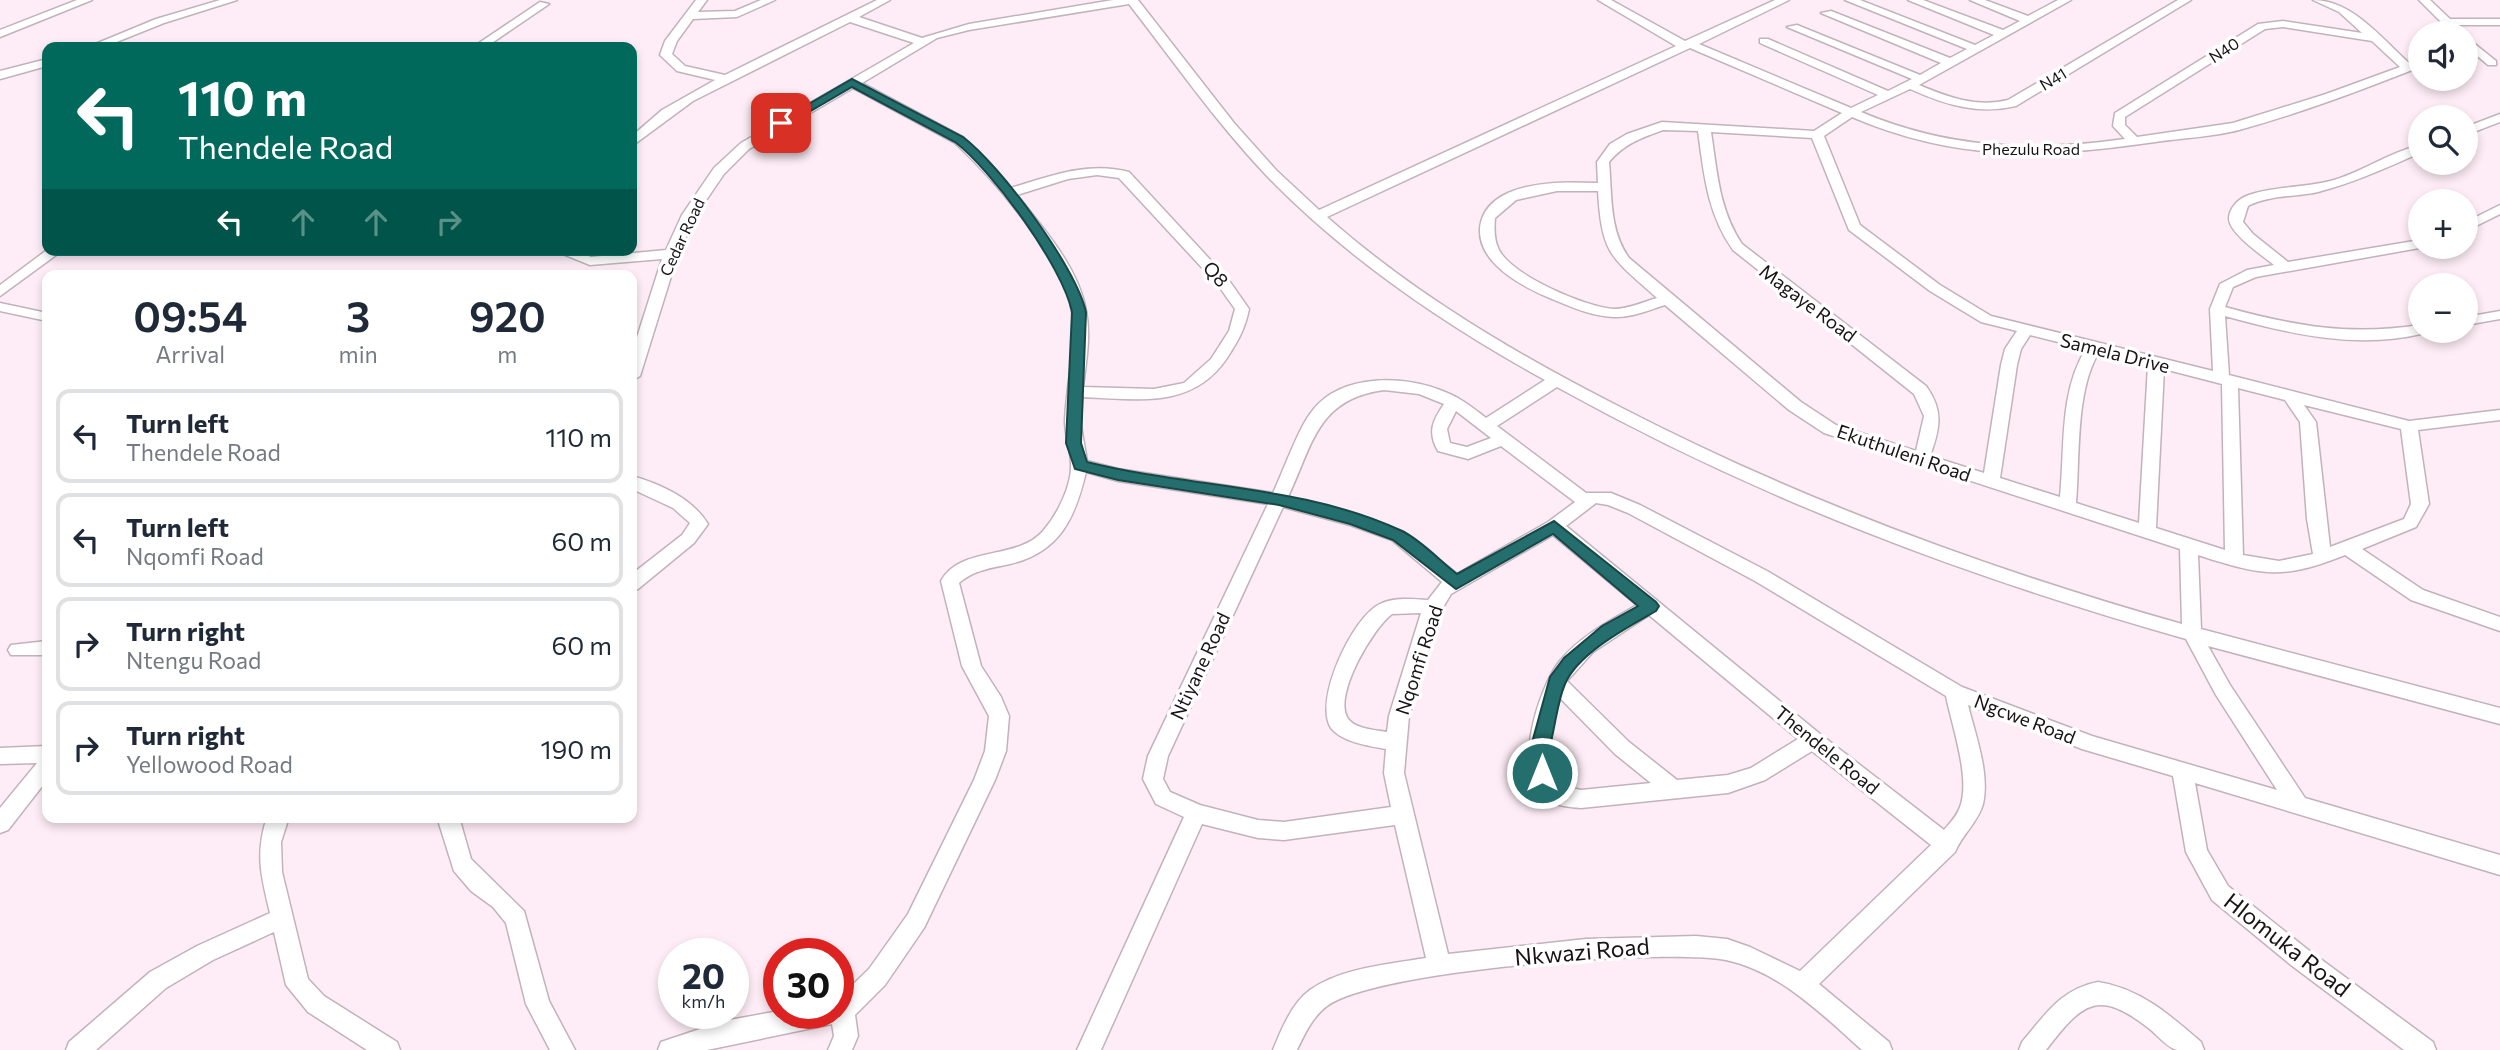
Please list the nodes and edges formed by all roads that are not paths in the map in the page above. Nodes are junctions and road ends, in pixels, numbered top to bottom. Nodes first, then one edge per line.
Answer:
1 (87, 0) edge
2 (232, 0) edge
3 (702, 0) edge
4 (770, 0) edge
5 (885, 0) edge
6 (1132, 0) edge
7 (1603, 0) edge
8 (1784, 0) edge
9 (1850, 0) edge
10 (1913, 0) edge
11 (1975, 0) edge
12 (2066, 0) edge
13 (2186, 0) edge
14 (2318, 0) edge
15 (2424, 0) edge
16 (544, 4) dead end
17 (1828, 13) dead end
18 (691, 16) junction
19 (850, 18) junction
20 (2029, 20) junction
21 (2446, 21) edge
22 (2478, 22) edge
23 (2500, 22) edge
24 (1793, 27) dead end
25 (0, 34) edge
26 (2003, 34) junction
27 (2372, 38) junction
28 (920, 41) junction
29 (1764, 41) dead end
30 (107, 42) edge
31 (487, 42) edge
32 (1688, 45) junction
33 (1976, 49) junction
34 (2478, 49) edge
35 (2478, 62) edge
36 (42, 63) edge
37 (1951, 63) junction
38 (2496, 63) edge
39 (2406, 66) joint
40 (0, 75) edge
41 (726, 79) junction
42 (852, 82) junction
43 (1915, 82) junction
44 (1889, 96) junction
45 (1853, 112) junction
46 (2500, 118) edge
47 (2478, 126) edge
48 (1704, 127) junction
49 (1817, 135) junction
50 (637, 138) edge
51 (2134, 141) junction
52 (2408, 154) edge
53 (1603, 187) junction
54 (1008, 193) junction
55 (2500, 209) edge
56 (1318, 216) junction
57 (2478, 221) edge
58 (2408, 246) edge
59 (671, 254) junction
60 (48, 256) edge
61 (576, 256) edge
62 (2285, 267) junction
63 (0, 292) edge
64 (1667, 299) junction
65 (0, 307) edge
66 (2217, 309) junction
67 (2500, 315) edge
68 (42, 316) edge
69 (2478, 319) edge
70 (2025, 331) junction
71 (2408, 332) edge
72 (2094, 349) junction
73 (637, 360) edge
74 (2156, 364) junction
75 (1557, 380) junction
76 (2226, 381) junction
77 (1074, 392) junction
78 (2291, 397) junction
79 (1454, 402) junction
80 (2500, 415) edge
81 (1486, 426) junction
82 (2409, 426) junction
83 (1503, 439) junction
84 (1921, 459) junction
85 (1080, 465) junction
86 (1991, 483) junction
87 (637, 484) edge
88 (1279, 500) junction
89 (1585, 501) junction
90 (2067, 508) junction
91 (1554, 526) junction
92 (2147, 534) junction
93 (2189, 548) junction
94 (2349, 549) junction
95 (2323, 558) junction
96 (2234, 560) junction
97 (637, 580) edge
98 (1456, 583) junction
99 (1650, 606) junction
100 (1433, 607) junction
101 (2500, 624) edge
102 (2192, 632) junction
103 (42, 648) edge
104 (18, 650) dead end
105 (1556, 682) junction
106 (1955, 692) junction
107 (2500, 716) edge
108 (1813, 740) junction
109 (1395, 742) junction
110 (42, 754) edge
111 (0, 756) edge
112 (42, 771) edge
113 (2182, 771) junction
114 (1674, 790) junction
115 (2296, 802) junction
116 (1196, 813) junction
117 (1402, 815) junction
118 (276, 823) edge
119 (450, 823) edge
120 (0, 824) edge
121 (1947, 845) junction
122 (2500, 865) edge
123 (282, 918) junction
124 (1439, 966) junction
125 (1803, 984) junction
126 (854, 998) edge
127 (763, 1026) edge
128 (843, 1029) edge
129 (78, 1050) edge
130 (388, 1050) edge
131 (563, 1050) edge
132 (670, 1050) edge
133 (840, 1050) edge
134 (1089, 1050) edge
135 (1286, 1050) edge
136 (1880, 1050) edge
137 (2031, 1050) edge
138 (2192, 1050) edge
139 (2424, 1050) edge

1 - 25 street
2 - 30 street
3 - 18 street
4 - 18 street
5 - 19 street
6 - 28 street, Cedar Road
6 - 56 street
7 - 32 street, Phezulu Road
8 - 32 street
9 - 33 street
10 - 26 street
11 - 20 street
12 - 20 street
13 - 43 street, N41
14 - 27 street
15 - 21 street
16 - 31 street
17 - 37 street
18 - 41 street
19 - 28 street
19 - 41 street
20 - 26 street
22 - 23 street
24 - 43 street, N41
26 - 33 street
27 - 39 street
27 - 51 street, N40
28 - 42 street, Cedar Road
29 - 44 street
32 - 45 street, Phezulu Road
32 - 56 street
33 - 37 street
34 - 38 street
35 - 38 street
36 - 40 street
37 - 43 street
39 - 51 street, Phezulu Road
41 - 50 street
42 - 54 street
42 - 59 street, Cedar Road
43 - 44 street
44 - 45 street
45 - 49 street
45 - 51 street, Phezulu Road
46 - 47 street
48 - 49 street, Ekuthuleni Road
48 - 53 street, Ekuthuleni Road
48 - 84 street, Magaye Road
49 - 70 street, Samela Drive
52 - 62 street
53 - 64 street, Ekuthuleni Road
53 - 64 street
54 - 77 street
54 - 77 street, Q8
55 - 57 street
56 - 75 street
58 - 62 street
59 - 61 street
59 - 73 street, Cedar Road
60 - 63 street
62 - 66 street
64 - 84 street, Ekuthuleni Road
65 - 68 street
66 - 71 street
66 - 76 street
67 - 69 street
70 - 72 street, Samela Drive
70 - 86 street
72 - 74 street, Samela Drive
72 - 90 street
74 - 76 street, Samela Drive
74 - 92 street
75 - 81 street
75 - 102 street
76 - 78 street, Samela Drive
76 - 96 street
77 - 85 street
78 - 82 street, Samela Drive
78 - 95 street
79 - 81 street
79 - 83 street
79 - 88 street, Ntiyane Road
80 - 82 street, Samela Drive
81 - 83 street
82 - 94 street, Ekuthuleni Road
83 - 89 street
84 - 86 street, Ekuthuleni Road
85 - 88 street
85 - 126 street
86 - 90 street, Ekuthuleni Road
87 - 97 street
88 - 98 street
88 - 116 street, Ntiyane Road
89 - 91 street, Nqomfi Road
89 - 106 street, Ngcwe Road
90 - 92 street, Ekuthuleni Road
91 - 98 street, Nqomfi Road
91 - 99 street, Thendele Road
92 - 93 street, Ekuthuleni Road
93 - 96 street, Ekuthuleni Road
93 - 102 street
94 - 95 street, Ekuthuleni Road
94 - 101 street
95 - 96 street, Ekuthuleni Road
98 - 100 street, Nqomfi Road
99 - 105 street
99 - 108 street, Thendele Road
100 - 109 street, Nqomfi Road
100 - 109 street
102 - 107 street
102 - 115 street
103 - 104 street
105 - 114 street
105 - 114 street
106 - 113 street, Ngcwe Road
106 - 121 street
108 - 114 street
108 - 121 street, Thendele Road
109 - 117 street, Nqomfi Road
110 - 111 street
112 - 120 street
113 - 115 street, Ngcwe Road
113 - 139 street, Hlomuka Road
115 - 122 street, Ngcwe Road
116 - 117 street, Ntiyane Road
116 - 134 street
117 - 124 street, Nqomfi Road
118 - 123 street
119 - 131 street
121 - 125 street
123 - 129 street
123 - 130 street
124 - 125 street, Nkwazi Road
124 - 135 street, Nkwazi Road
125 - 136 street, Nkwazi Road
127 - 132 street
128 - 133 street
137 - 138 street

